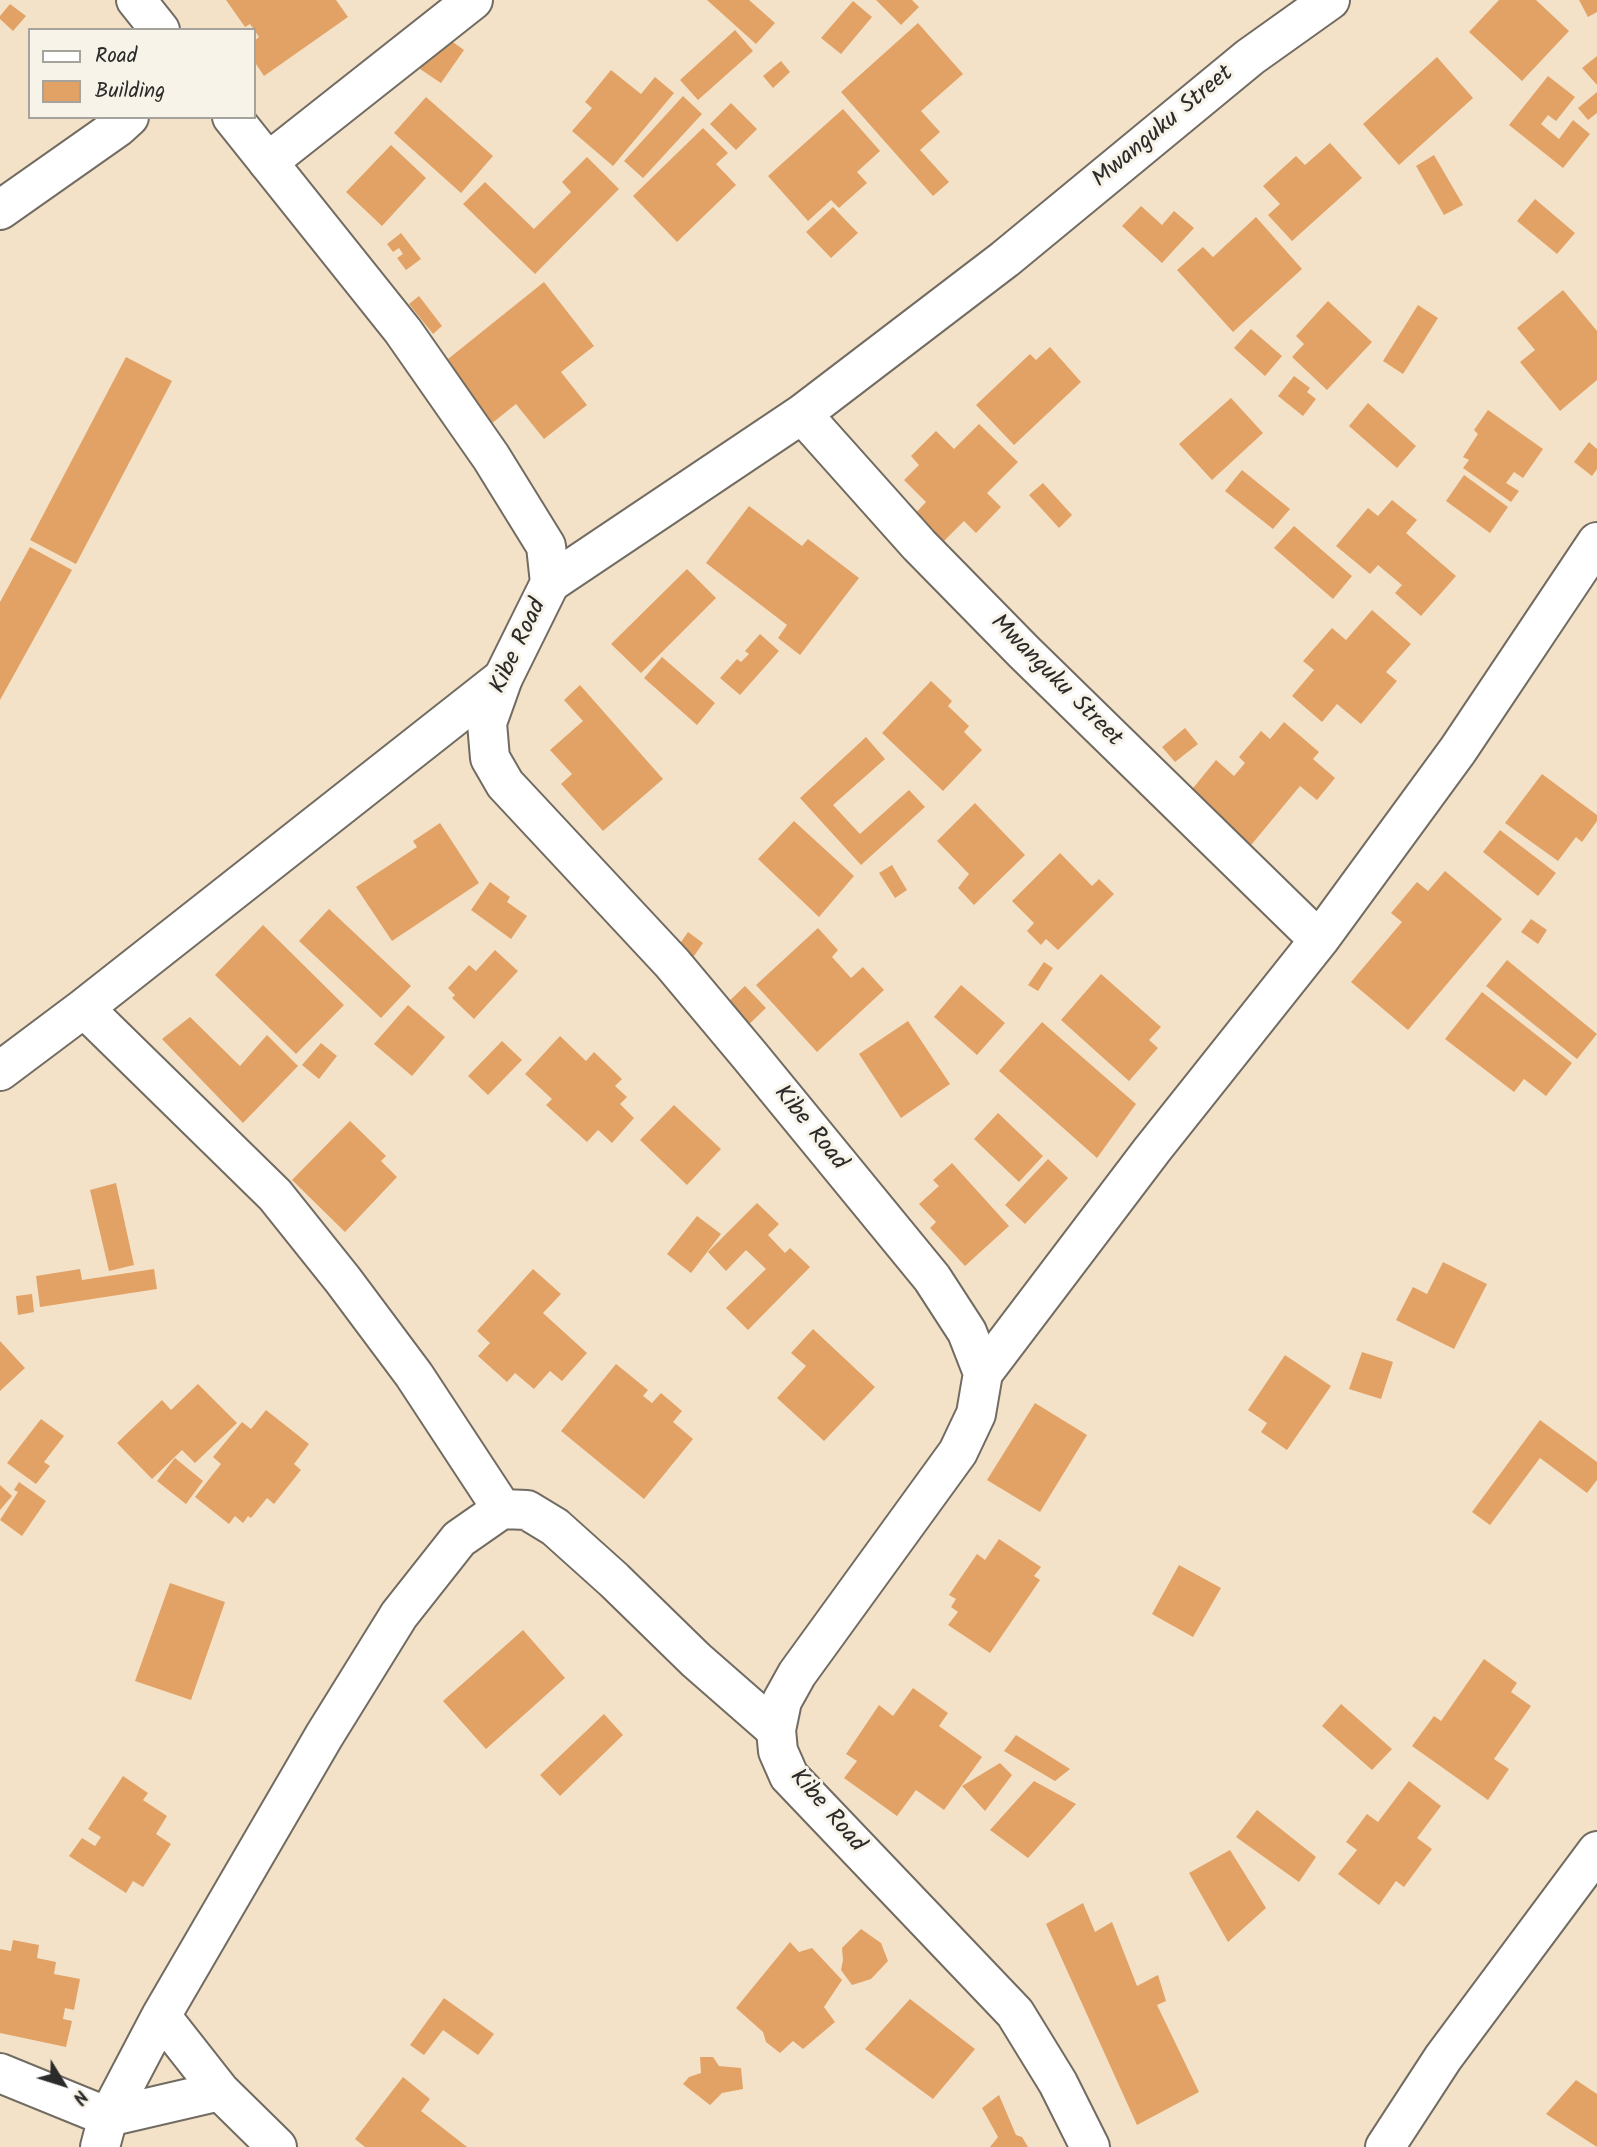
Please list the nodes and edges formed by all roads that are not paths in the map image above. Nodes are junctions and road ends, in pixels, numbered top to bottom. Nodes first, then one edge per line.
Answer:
1 (473, 0) edge
2 (1331, 0) edge
3 (127, 119) edge
4 (234, 119) edge
5 (268, 162) junction
6 (0, 210) edge
7 (802, 414) junction
8 (1597, 542) edge
9 (550, 583) junction
10 (503, 678) junction
11 (1319, 940) junction
12 (85, 1008) junction
13 (0, 1071) edge
14 (983, 1373) junction
15 (502, 1509) junction
16 (776, 1730) junction
17 (1597, 1851) edge
18 (161, 2016) junction
19 (0, 2073) edge
20 (220, 2091) junction
21 (104, 2132) edge
22 (277, 2147) edge
23 (1090, 2147) edge
24 (1385, 2147) edge

1 - 5 street
2 - 7 street, Mwanguku Street
3 - 6 street
4 - 5 street, Kibe Road
5 - 9 street, Kibe Road
7 - 9 street, Mwanguku Street
7 - 11 street, Mwanguku Street
8 - 11 street
9 - 10 street, Kibe Road
10 - 12 street
10 - 14 street, Kibe Road
11 - 14 street
12 - 13 street
12 - 15 street
14 - 16 street, Kibe Road
15 - 16 street
15 - 18 street
16 - 23 street, Kibe Road
17 - 24 street
18 - 20 street
18 - 21 street
19 - 21 street
20 - 21 street
20 - 22 street

